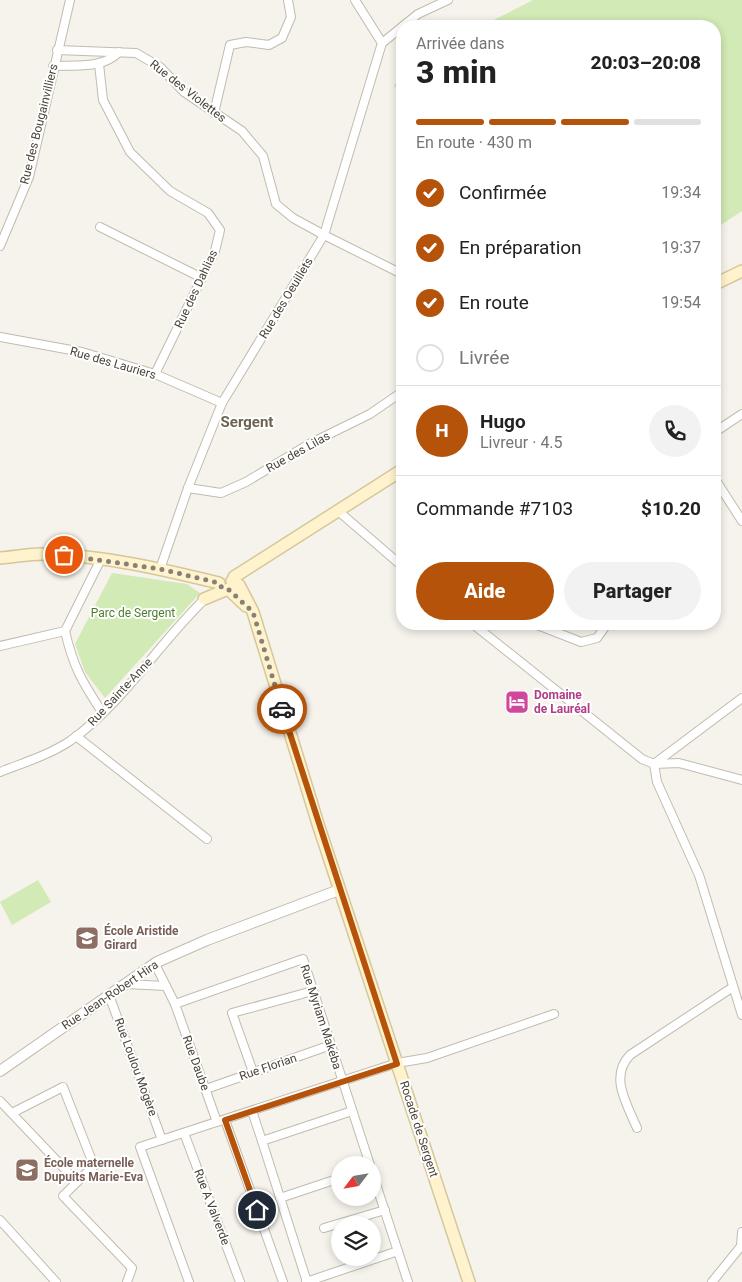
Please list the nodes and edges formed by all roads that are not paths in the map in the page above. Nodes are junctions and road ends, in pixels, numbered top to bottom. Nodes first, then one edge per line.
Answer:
1 (70, 0) edge
2 (288, 0) edge
3 (355, 0) edge
4 (448, 0) edge
5 (410, 20) edge
6 (396, 32) edge
7 (382, 43) junction
8 (57, 50) junction
9 (119, 52) junction
10 (98, 64) junction
11 (53, 66) junction
12 (214, 113) junction
13 (100, 227) dead end
14 (324, 235) junction
15 (0, 246) edge
16 (396, 271) edge
17 (742, 271) edge
18 (202, 278) junction
19 (721, 281) edge
20 (0, 338) edge
21 (155, 374) junction
22 (396, 396) edge
23 (222, 403) junction
24 (742, 414) edge
25 (721, 428) edge
26 (396, 474) edge
27 (188, 488) junction
28 (721, 488) edge
29 (338, 510) junction
30 (742, 521) edge
31 (0, 558) edge
32 (101, 559) junction
33 (396, 561) edge
34 (160, 569) junction
35 (226, 582) junction
36 (204, 599) joint
37 (481, 630) edge
38 (550, 630) edge
39 (603, 630) edge
40 (65, 631) junction
41 (1, 644) edge
42 (742, 698) edge
43 (102, 712) junction
44 (76, 736) junction
45 (654, 764) junction
46 (0, 772) edge
47 (742, 780) edge
48 (207, 839) dead end
49 (339, 890) junction
50 (155, 964) junction
51 (125, 984) junction
52 (166, 986) junction
53 (733, 987) junction
54 (313, 991) junction
55 (109, 995) junction
56 (175, 1004) junction
57 (554, 1014) dead end
58 (742, 1015) edge
59 (331, 1045) junction
60 (397, 1064) junction
61 (0, 1070) edge
62 (253, 1072) junction
63 (343, 1082) junction
64 (206, 1089) junction
65 (0, 1101) edge
66 (252, 1111) junction
67 (352, 1111) junction
68 (12, 1113) junction
69 (221, 1121) junction
70 (637, 1128) dead end
71 (184, 1133) junction
72 (162, 1140) junction
73 (262, 1141) junction
74 (367, 1156) edge
75 (331, 1181) edge
76 (77, 1182) junction
77 (280, 1198) junction
78 (381, 1198) edge
79 (385, 1210) junction
80 (0, 1220) edge
81 (324, 1228) dead end
82 (742, 1232) edge
83 (742, 1245) edge
84 (398, 1251) junction
85 (56, 1282) edge
86 (128, 1282) edge
87 (189, 1282) edge
88 (240, 1282) edge
89 (283, 1282) edge
90 (307, 1282) edge
91 (408, 1282) edge
92 (469, 1282) edge
93 (712, 1282) edge

1 - 8 street, Rue des Bougainvilliers
2 - 12 street
3 - 7 street
4 - 5 street
6 - 7 street
7 - 14 street, Rue des Oeuillets
8 - 9 street, Rue des Violettes
8 - 11 street, Rue des Bougainvilliers
9 - 10 street
9 - 12 street, Rue des Violettes
10 - 11 street
10 - 18 street, Rue des Dahlias
11 - 15 street, Rue des Bougainvilliers
12 - 14 street, Rue des Violettes
13 - 18 street
14 - 16 street, Rue des Violettes
14 - 23 street, Rue des Oeuillets
17 - 19 main road
18 - 21 street, Rue des Dahlias
20 - 21 street, Rue des Lauriers
21 - 23 street, Rue des Lauriers
22 - 27 street, Rue des Lilas
23 - 27 street, Rue des Oeuillets
24 - 25 street
26 - 29 main road
27 - 34 street, Rue des Oeuillets
28 - 30 street
29 - 33 street
29 - 35 main road
31 - 32 main road
32 - 34 main road
32 - 40 street
34 - 35 main road
35 - 36 main road
35 - 49 main road, Rocade de Sergent
36 - 43 street, Rue Sainte-Anne
37 - 45 street
38 - 39 street
40 - 41 street
40 - 43 street
42 - 45 street
43 - 44 street, Rue Sainte-Anne
44 - 46 street, Rue Sainte-Anne
44 - 48 street
45 - 47 street
45 - 53 street
49 - 50 street, Rue Jean-Robert Hira
49 - 60 main road, Rocade de Sergent
50 - 51 street, Rue Jean-Robert Hira
50 - 52 street
51 - 52 street
51 - 55 street, Rue Jean-Robert Hira
52 - 56 street
53 - 58 street
53 - 70 street
54 - 56 street, Rue Myriam Makéba
54 - 59 street, Rue Myriam Makéba
54 - 62 street
55 - 61 street, Rue Jean-Robert Hira
55 - 72 street, Rue Loulou Mogère
56 - 64 street, Rue Daube
57 - 60 street
59 - 62 street, Rue Florian
59 - 63 street, Rue Myriam Makéba
60 - 63 street
60 - 92 main road, Rocade de Sergent
62 - 64 street, Rue Florian
63 - 66 street
63 - 67 street, Rue Myriam Makéba
64 - 69 street, Rue Daube
65 - 68 street
66 - 69 street
66 - 73 street
67 - 73 street
67 - 74 street, Rue Myriam Makéba
68 - 76 street
68 - 76 street
69 - 71 street
69 - 89 street, Rue Daube
71 - 72 street
71 - 88 street, Rue A Valverde
72 - 87 street
73 - 77 street
75 - 77 street
76 - 86 street
77 - 90 street
78 - 79 street
79 - 81 street
79 - 84 street
80 - 85 street
82 - 83 street
83 - 93 street
84 - 90 street
84 - 91 street

